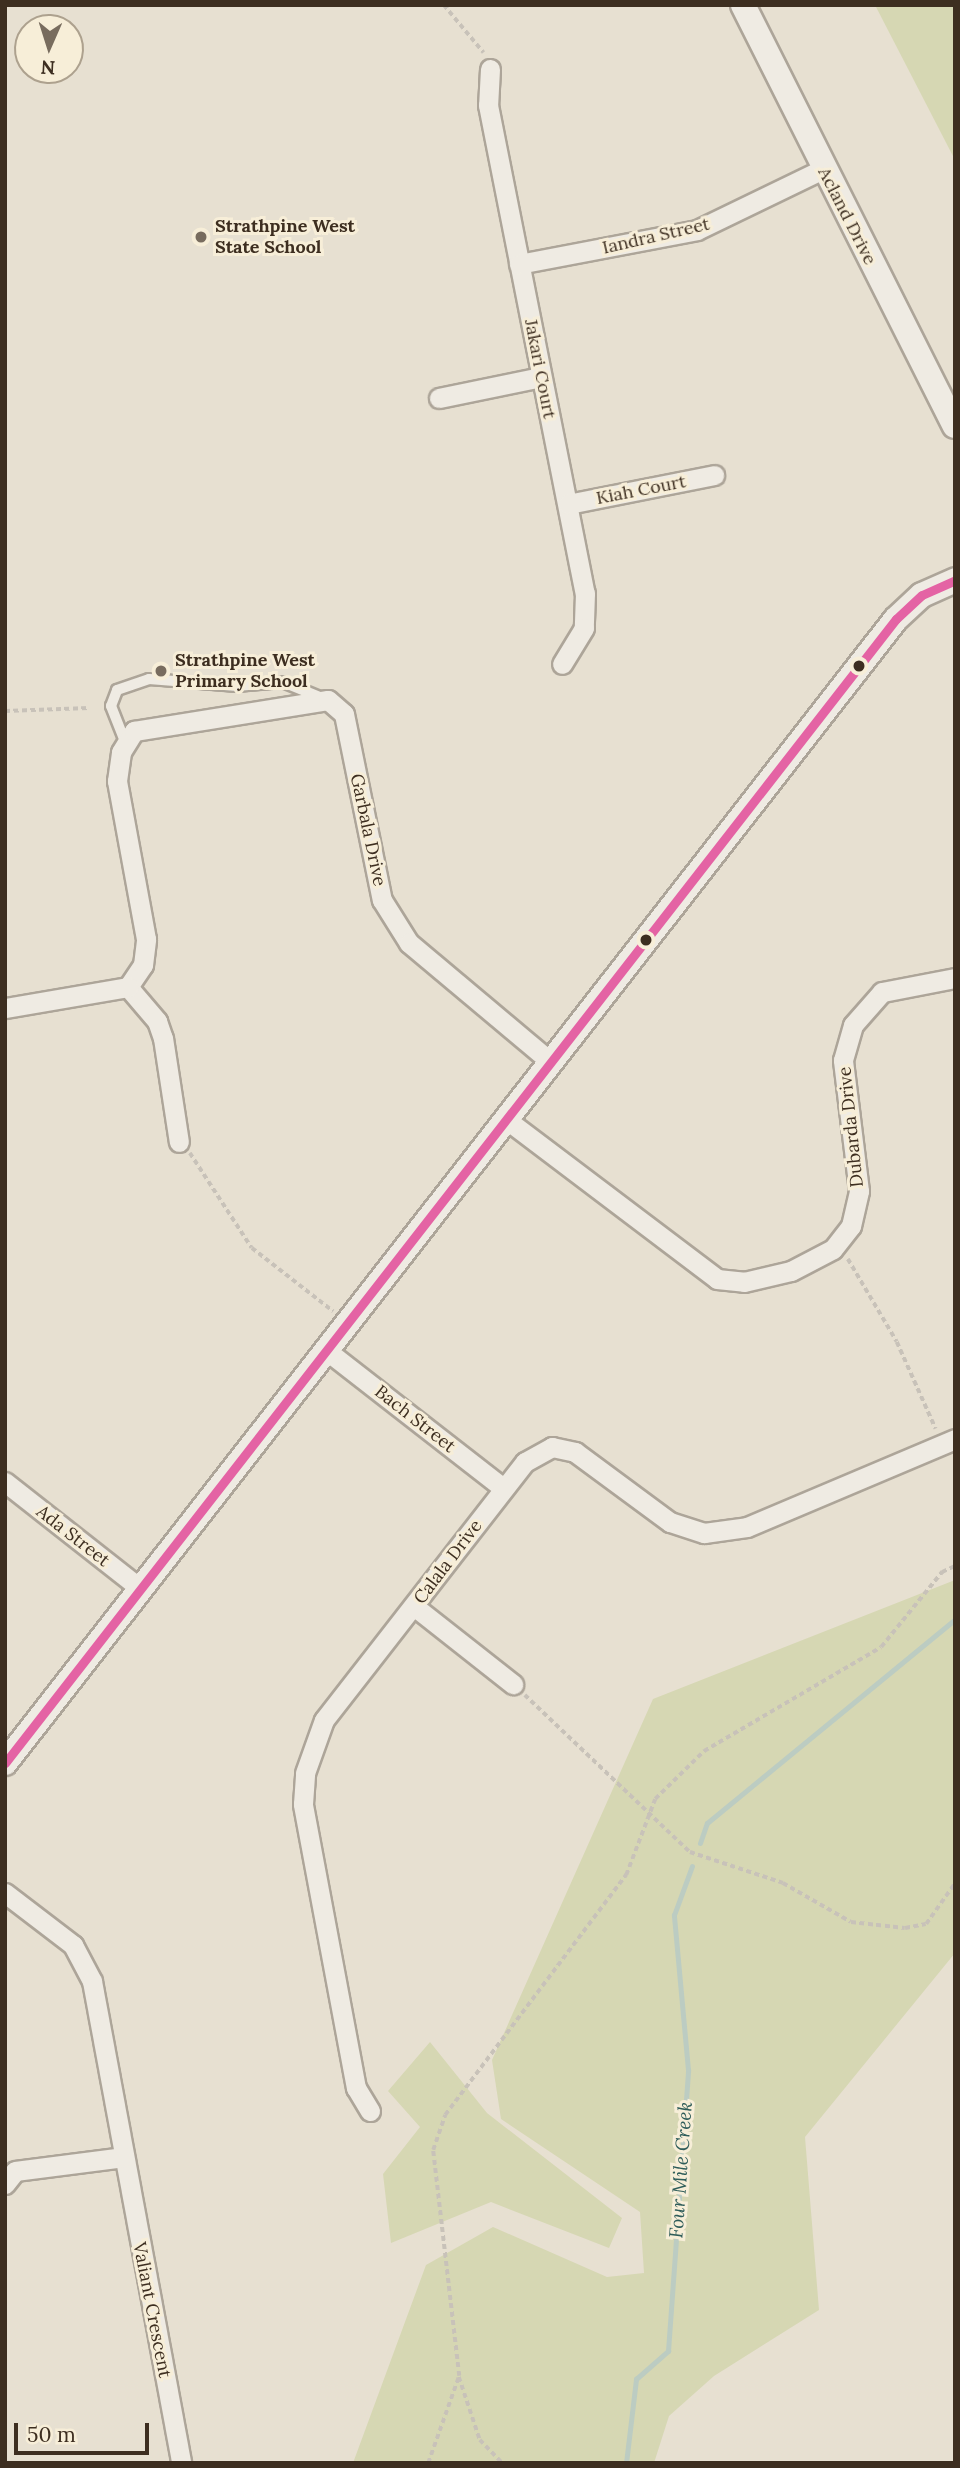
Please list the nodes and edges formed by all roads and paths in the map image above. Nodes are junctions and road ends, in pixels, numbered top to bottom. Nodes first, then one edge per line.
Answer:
1 (444, 5) edge
2 (743, 5) edge
3 (490, 68) joint
4 (823, 169) junction
5 (519, 264) junction
6 (541, 377) junction
7 (439, 398) dead end
8 (955, 426) edge
9 (714, 475) dead end
10 (568, 504) junction
11 (955, 579) edge
12 (562, 664) dead end
13 (328, 700) junction
14 (89, 708) dead end
15 (5, 711) edge
16 (126, 744) junction
17 (955, 978) edge
18 (128, 987) junction
19 (5, 1008) edge
20 (551, 1062) junction
21 (507, 1120) junction
22 (179, 1142) joint
23 (847, 1257) dead end
24 (335, 1313) dead end
25 (326, 1350) junction
26 (949, 1441) edge
27 (5, 1482) edge
28 (503, 1488) junction
29 (955, 1566) edge
30 (141, 1589) junction
31 (415, 1607) junction
32 (513, 1684) joint
33 (5, 1763) edge
34 (649, 1813) junction
35 (955, 1883) edge
36 (5, 1893) edge
37 (370, 2111) dead end
38 (124, 2157) junction
39 (5, 2184) edge
40 (459, 2376) junction
41 (181, 2463) edge
42 (428, 2463) edge
43 (502, 2463) edge

1 - 3 path
2 - 4 street, Acland Drive
3 - 5 street, Jakari Court
4 - 5 street, Iandra Street
4 - 8 street, Acland Drive
5 - 6 street, Jakari Court
6 - 7 street
6 - 10 street, Jakari Court
9 - 10 street, Kiah Court
10 - 12 street, Jakari Court
11 - 20 street
13 - 16 street
13 - 16 lane
13 - 20 street, Garbala Drive
14 - 15 path
16 - 18 street
17 - 21 street, Dubarda Drive
18 - 19 street
18 - 22 street
20 - 21 street
21 - 25 street
22 - 24 path
23 - 26 path
25 - 28 street, Bach Street
25 - 30 street
26 - 28 street, Calala Drive
27 - 30 street, Ada Street
28 - 31 street, Calala Drive
29 - 34 path
30 - 33 street
31 - 32 street
31 - 37 street, Calala Drive
32 - 34 path
34 - 35 path
34 - 40 path
36 - 38 street, Valiant Crescent
38 - 39 street
38 - 41 street, Valiant Crescent
40 - 42 path
40 - 43 path

